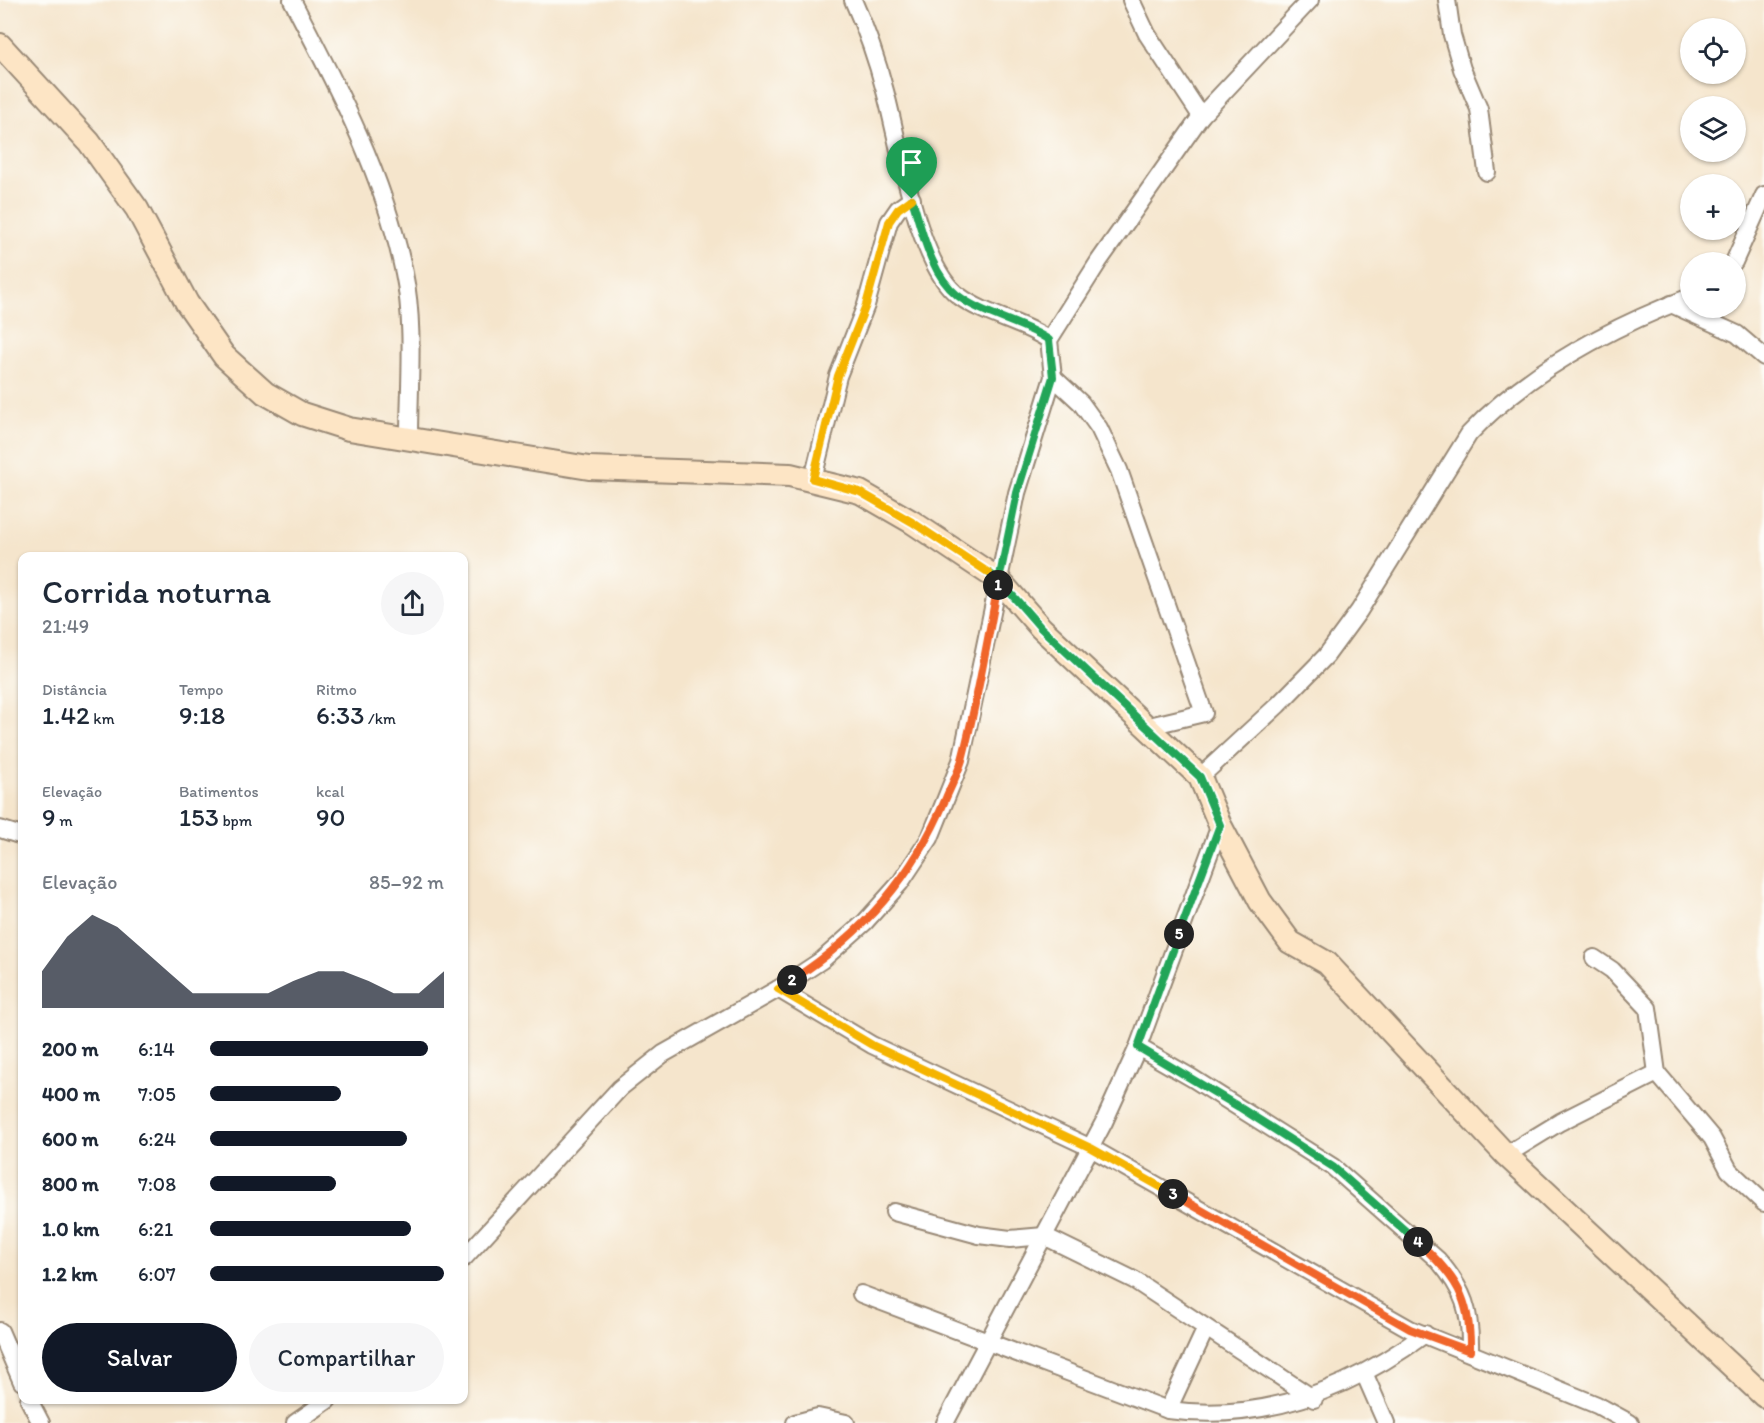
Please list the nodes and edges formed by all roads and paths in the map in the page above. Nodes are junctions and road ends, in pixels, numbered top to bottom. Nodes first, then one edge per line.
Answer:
1 (292, 0) edge
2 (853, 0) edge
3 (1131, 0) edge
4 (1310, 0) edge
5 (1448, 0) edge
6 (0, 45) edge
7 (1201, 116) junction
8 (1486, 172) dead end
9 (1764, 195) edge
10 (912, 199) junction
11 (1738, 252) edge
12 (1680, 301) edge
13 (1671, 304) junction
14 (1049, 340) junction
15 (1764, 357) edge
16 (1053, 377) junction
17 (408, 436) junction
18 (813, 479) junction
19 (999, 580) junction
20 (1145, 727) junction
21 (1200, 777) junction
22 (1220, 825) junction
23 (0, 829) edge
24 (18, 835) edge
25 (1594, 958) dead end
26 (778, 989) junction
27 (1138, 1047) junction
28 (1657, 1073) junction
29 (1091, 1148) junction
30 (1506, 1155) junction
31 (1764, 1203) edge
32 (894, 1212) dead end
33 (1044, 1236) junction
34 (468, 1254) edge
35 (861, 1294) dead end
36 (1206, 1328) junction
37 (0, 1331) edge
38 (1425, 1334) junction
39 (987, 1341) junction
40 (1470, 1351) junction
41 (18, 1373) edge
42 (1365, 1375) junction
43 (1764, 1396) edge
44 (1314, 1399) junction
45 (31, 1404) edge
46 (326, 1404) edge
47 (1168, 1410) junction
48 (318, 1417) edge
49 (41, 1423) edge
50 (295, 1423) edge
51 (795, 1423) edge
52 (846, 1423) edge
53 (945, 1423) edge
54 (1386, 1423) edge
55 (1630, 1423) edge

1 - 17 street
2 - 10 street
3 - 7 street
4 - 7 street
5 - 8 street
6 - 17 street
7 - 14 street
9 - 11 street
10 - 14 street
10 - 18 street
12 - 13 street
13 - 15 street
13 - 21 street
14 - 16 street
16 - 19 street
16 - 20 street
17 - 18 street
18 - 19 street
19 - 20 street
19 - 26 street
20 - 21 street
21 - 22 street
22 - 27 street
22 - 30 street
23 - 24 street
25 - 28 street
26 - 29 street
26 - 34 street
27 - 29 street
27 - 40 street
28 - 30 street
28 - 31 street
29 - 33 street
29 - 38 street
30 - 43 street
32 - 33 street
33 - 36 street
33 - 39 street
35 - 39 street
36 - 44 street
36 - 47 street
37 - 41 street
38 - 40 street
38 - 42 street
39 - 47 street
39 - 53 street
40 - 55 street
42 - 44 street
42 - 54 street
44 - 47 street
45 - 49 street
46 - 48 street
48 - 50 street
51 - 52 street

